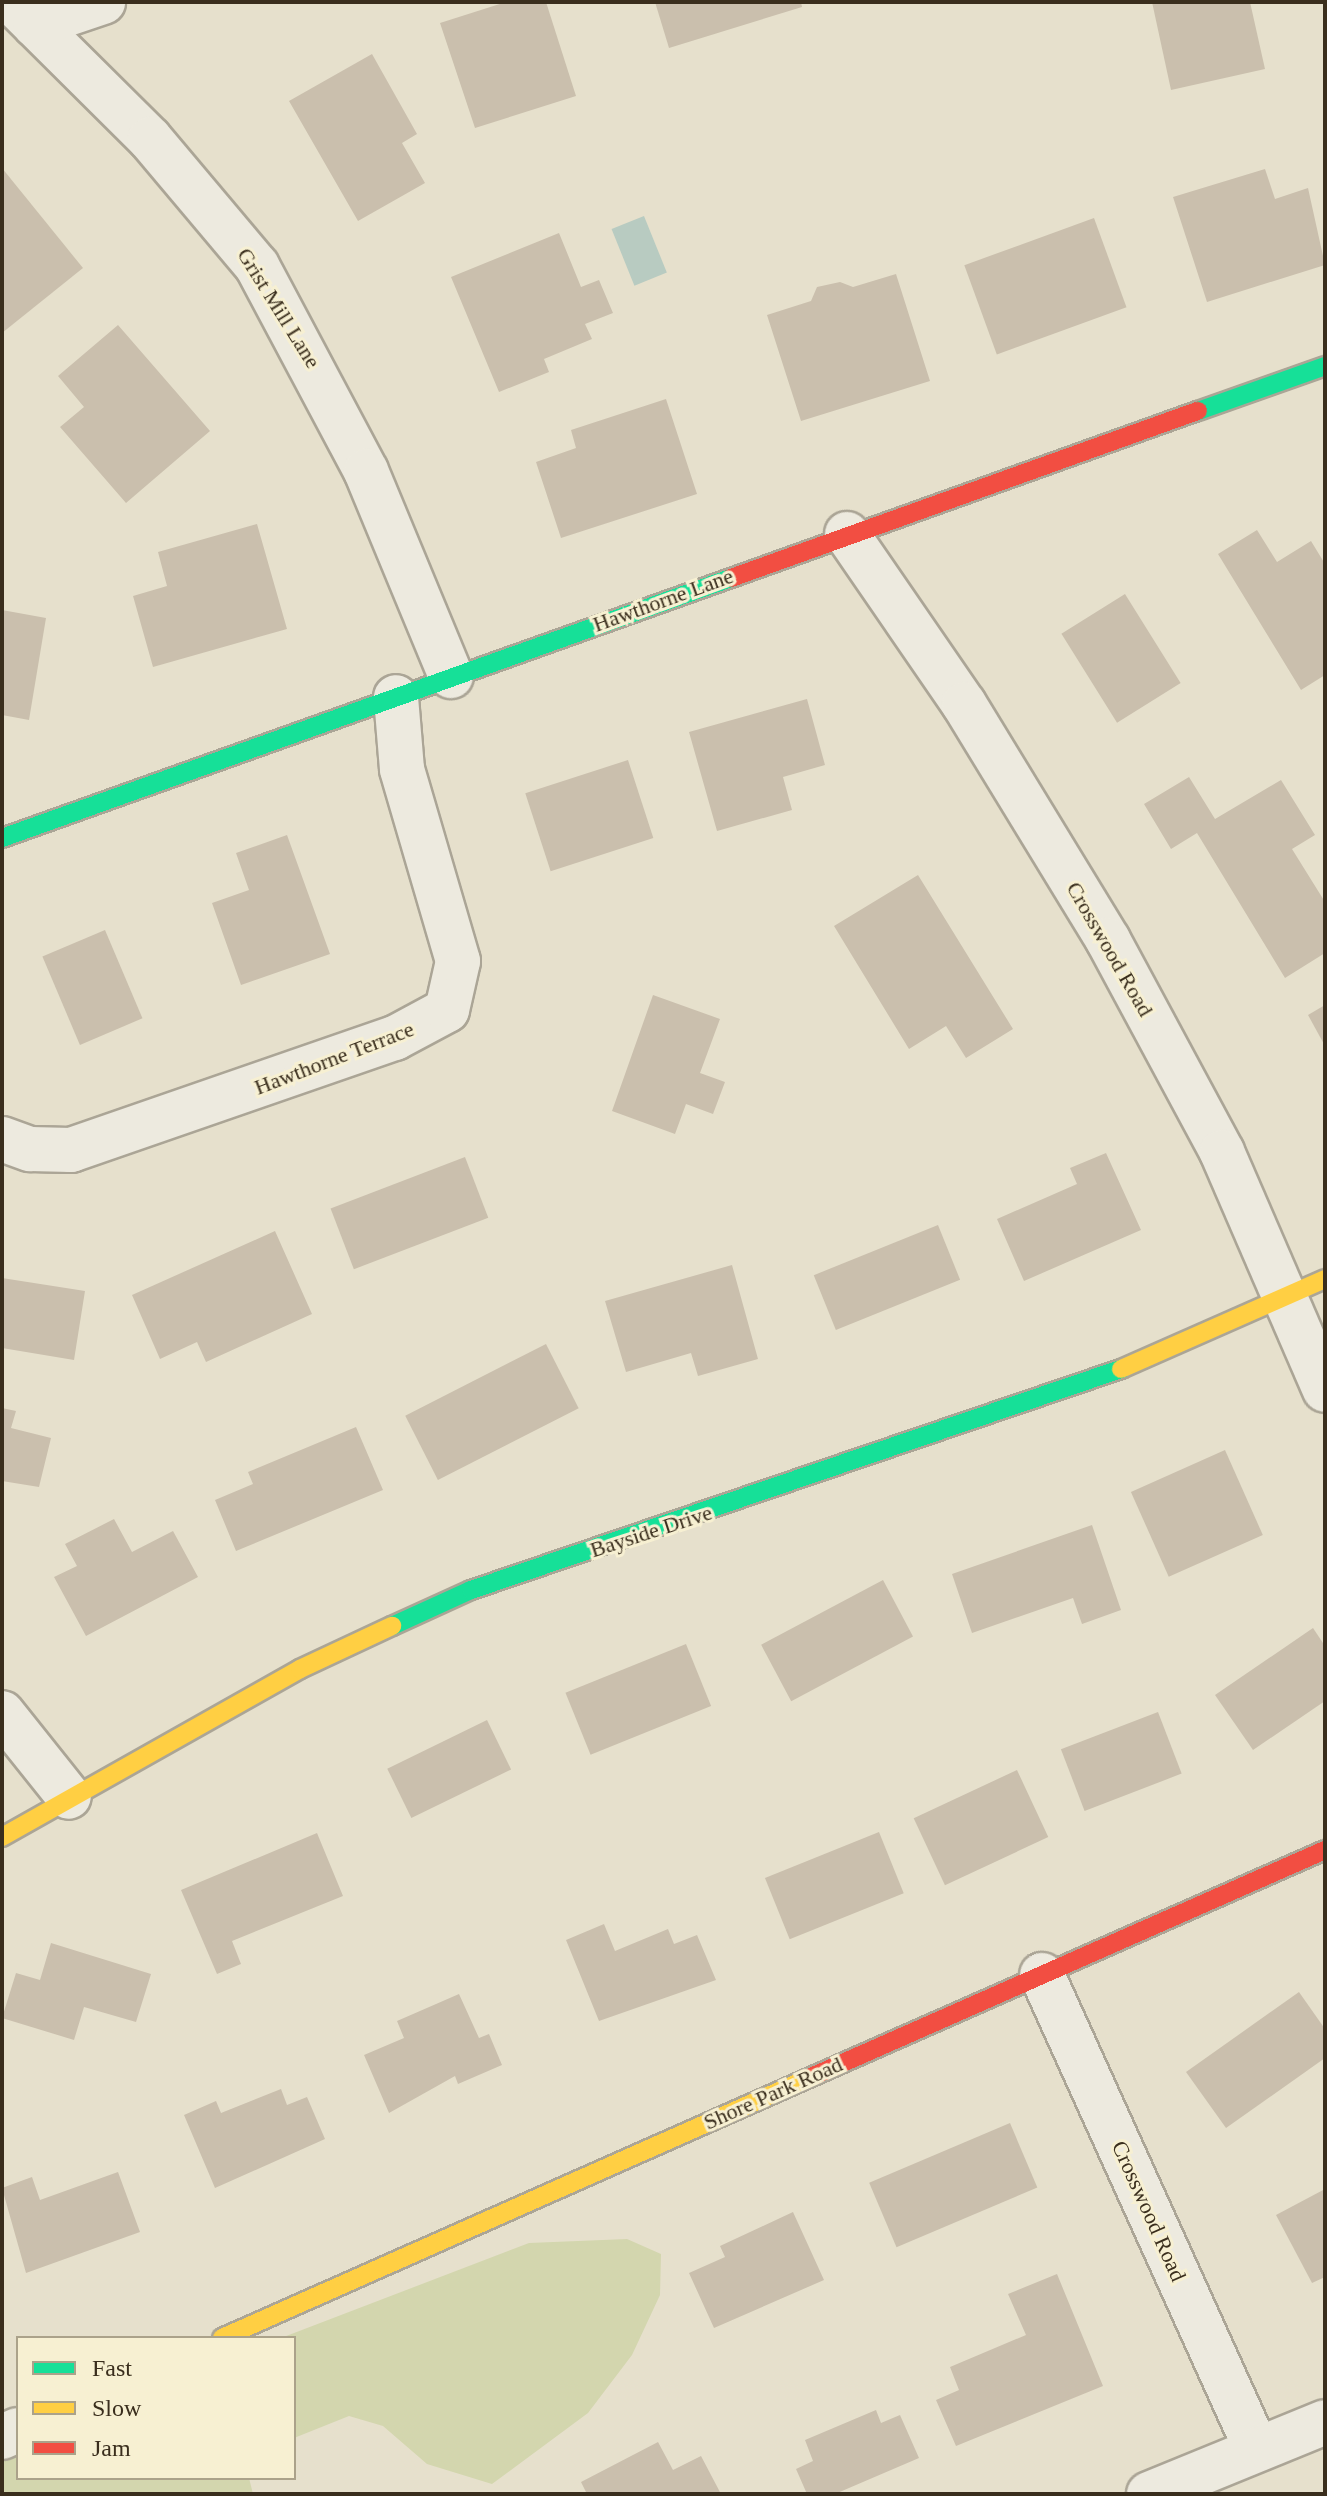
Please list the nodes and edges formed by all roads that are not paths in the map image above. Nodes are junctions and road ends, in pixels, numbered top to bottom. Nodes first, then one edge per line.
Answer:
1 (103, 2) edge
2 (24, 14) edge
3 (1325, 366) edge
4 (847, 534) junction
5 (451, 676) junction
6 (396, 697) junction
7 (2, 838) edge
8 (2, 1139) edge
9 (1325, 1279) edge
10 (1283, 1297) junction
11 (1325, 1390) edge
12 (2, 1713) edge
13 (69, 1797) junction
14 (2, 1837) edge
15 (1325, 1850) edge
16 (1042, 1975) junction
17 (227, 2336) edge
18 (1325, 2422) edge
19 (1256, 2448) junction
20 (1149, 2494) edge

1 - 2 street
2 - 5 street, Grist Mill Lane
3 - 4 street, Hawthorne Lane
4 - 5 street, Hawthorne Lane
4 - 10 street, Crosswood Road
5 - 6 street, Hawthorne Lane
6 - 7 street, Hawthorne Lane
6 - 8 street, Hawthorne Terrace
9 - 10 street, Bayside Drive
10 - 11 street, Crosswood Road
10 - 13 street, Bayside Drive
12 - 13 street
13 - 14 street, Bayside Drive
15 - 16 street, Shore Park Road
16 - 17 street, Shore Park Road
16 - 19 street, Crosswood Road
18 - 19 street
19 - 20 street

